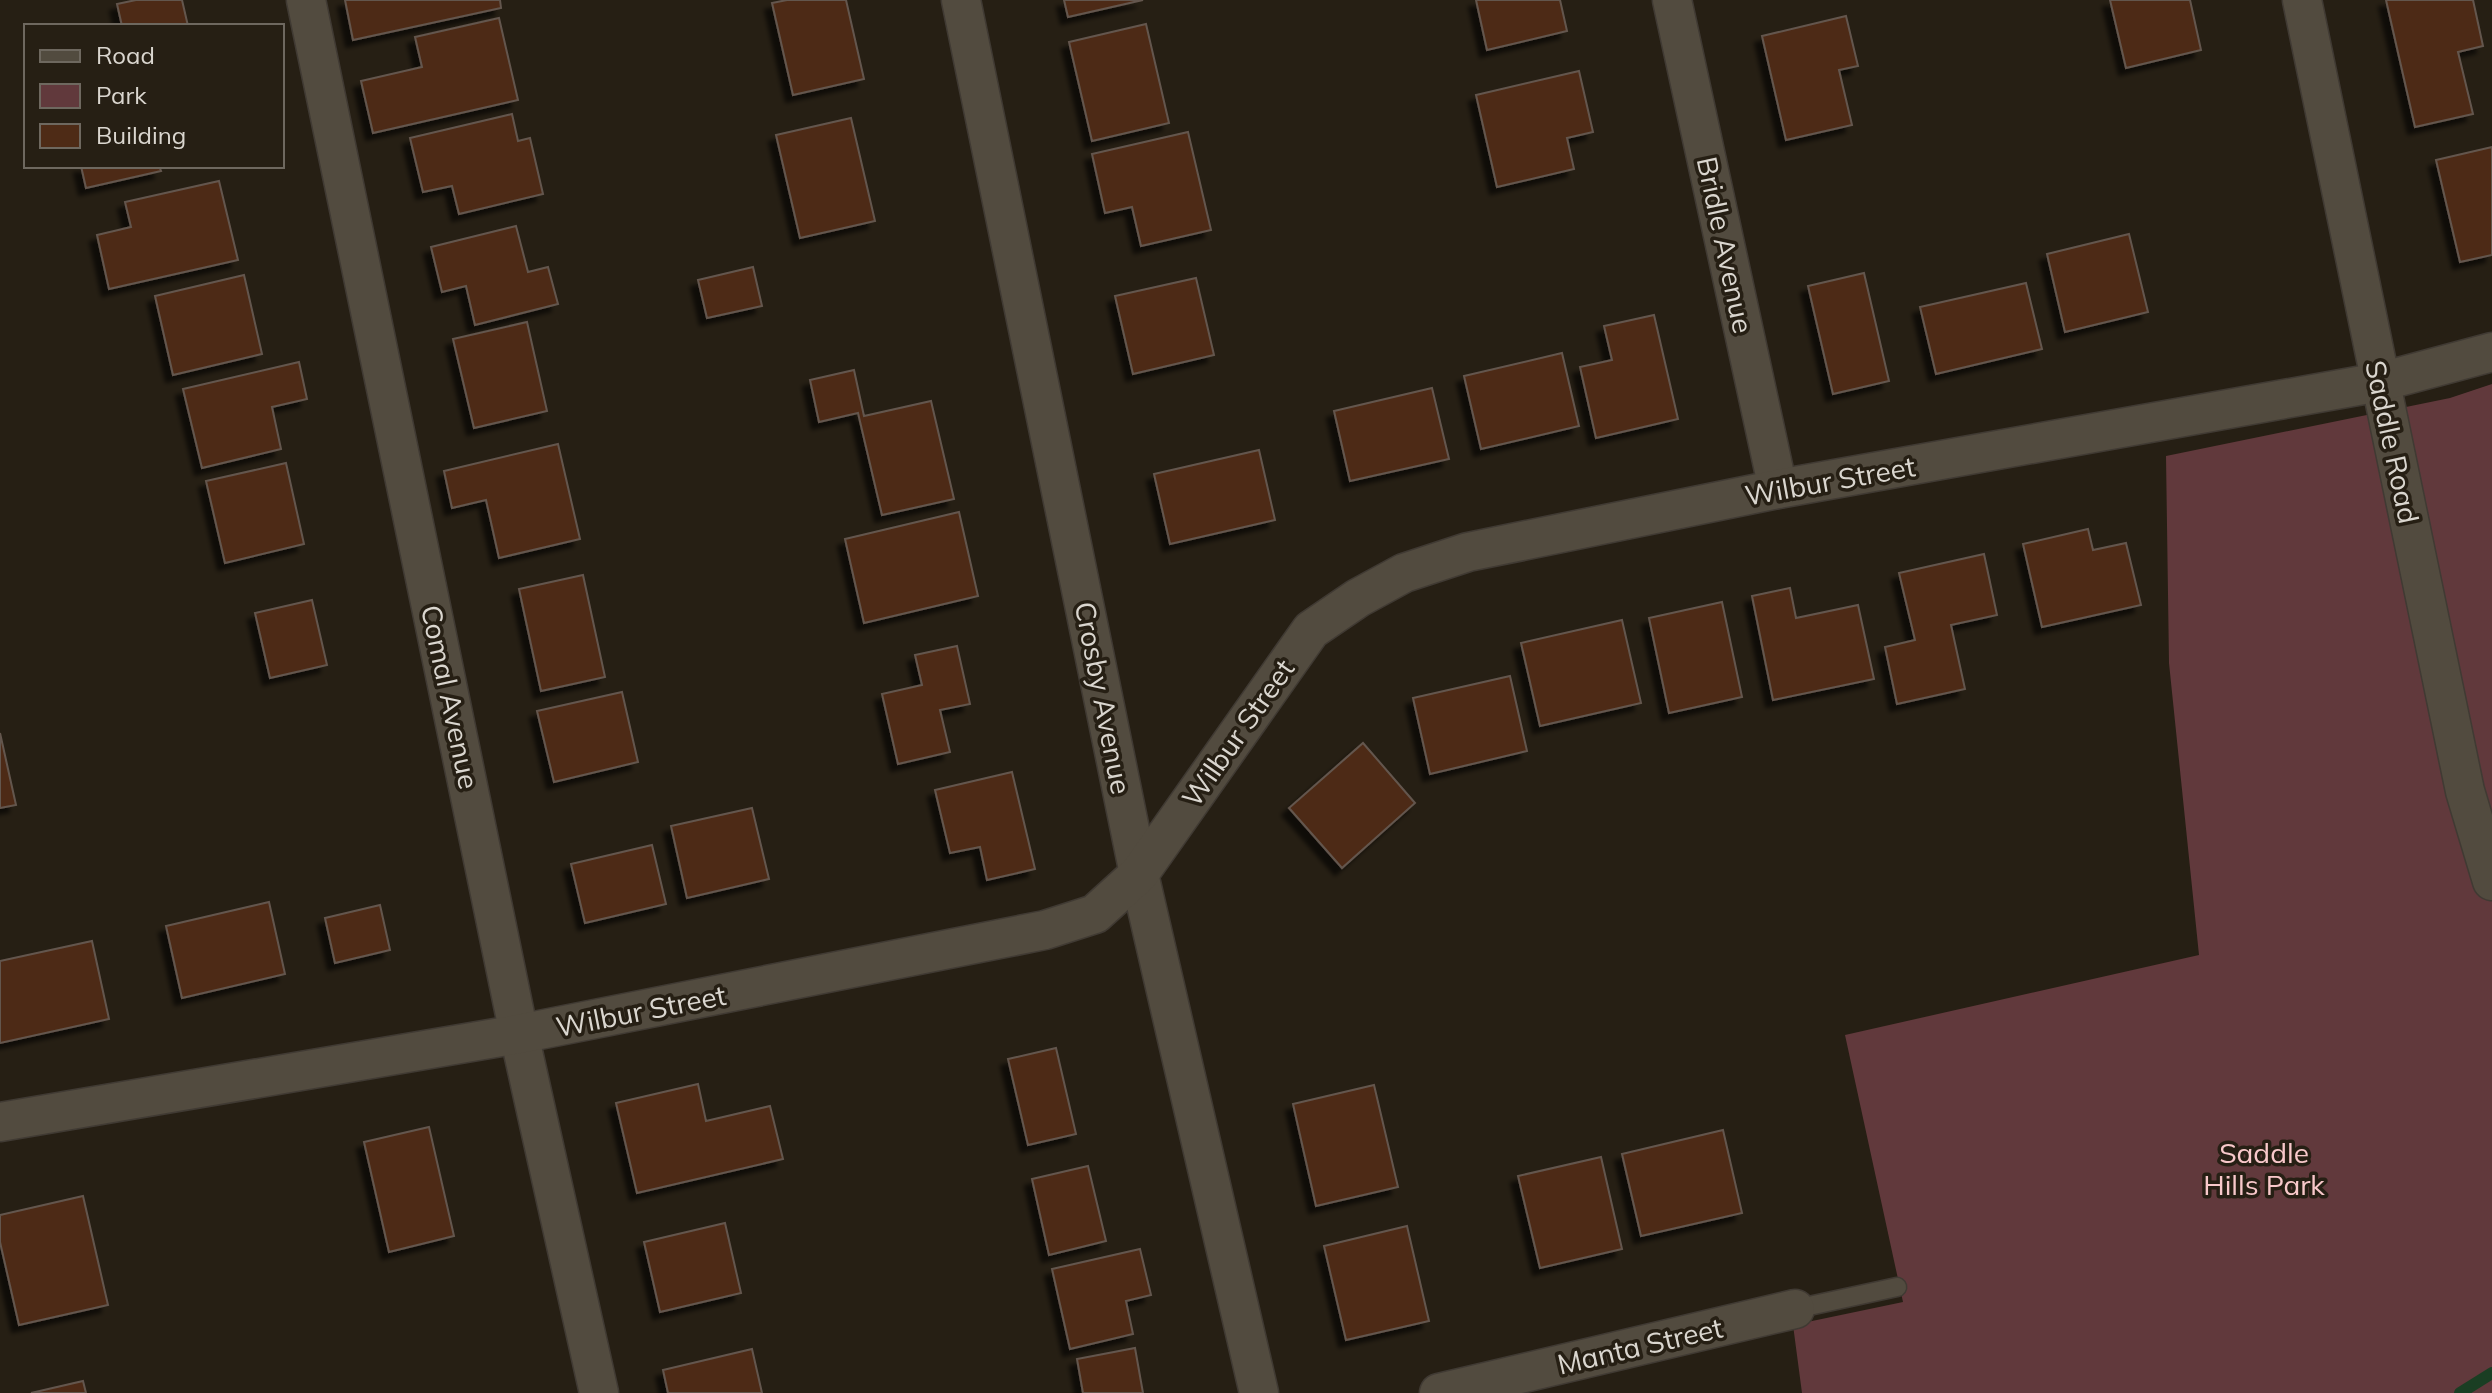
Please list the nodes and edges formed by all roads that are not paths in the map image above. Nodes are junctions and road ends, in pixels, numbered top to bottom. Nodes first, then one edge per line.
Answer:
1 (306, 0) edge
2 (961, 0) edge
3 (1672, 0) edge
4 (2302, 0) edge
5 (2492, 352) edge
6 (2380, 382) junction
7 (1778, 489) junction
8 (1139, 874) junction
9 (2492, 881) edge
10 (519, 1034) junction
11 (0, 1122) edge
12 (1897, 1287) dead end
13 (1795, 1309) joint
14 (599, 1393) edge
15 (1259, 1393) edge
16 (1439, 1393) edge

1 - 10 street, Comal Avenue
2 - 8 street, Crosby Avenue
3 - 7 street, Bridle Avenue
4 - 6 street, Saddle Road
5 - 6 street, Wilbur Street
6 - 7 street, Wilbur Street
6 - 9 street, Saddle Road
7 - 8 street, Wilbur Street
8 - 10 street, Wilbur Street
8 - 15 street, Crosby Avenue
10 - 11 street, Wilbur Street
10 - 14 street, Comal Avenue
12 - 13 lane
13 - 16 street, Manta Street

